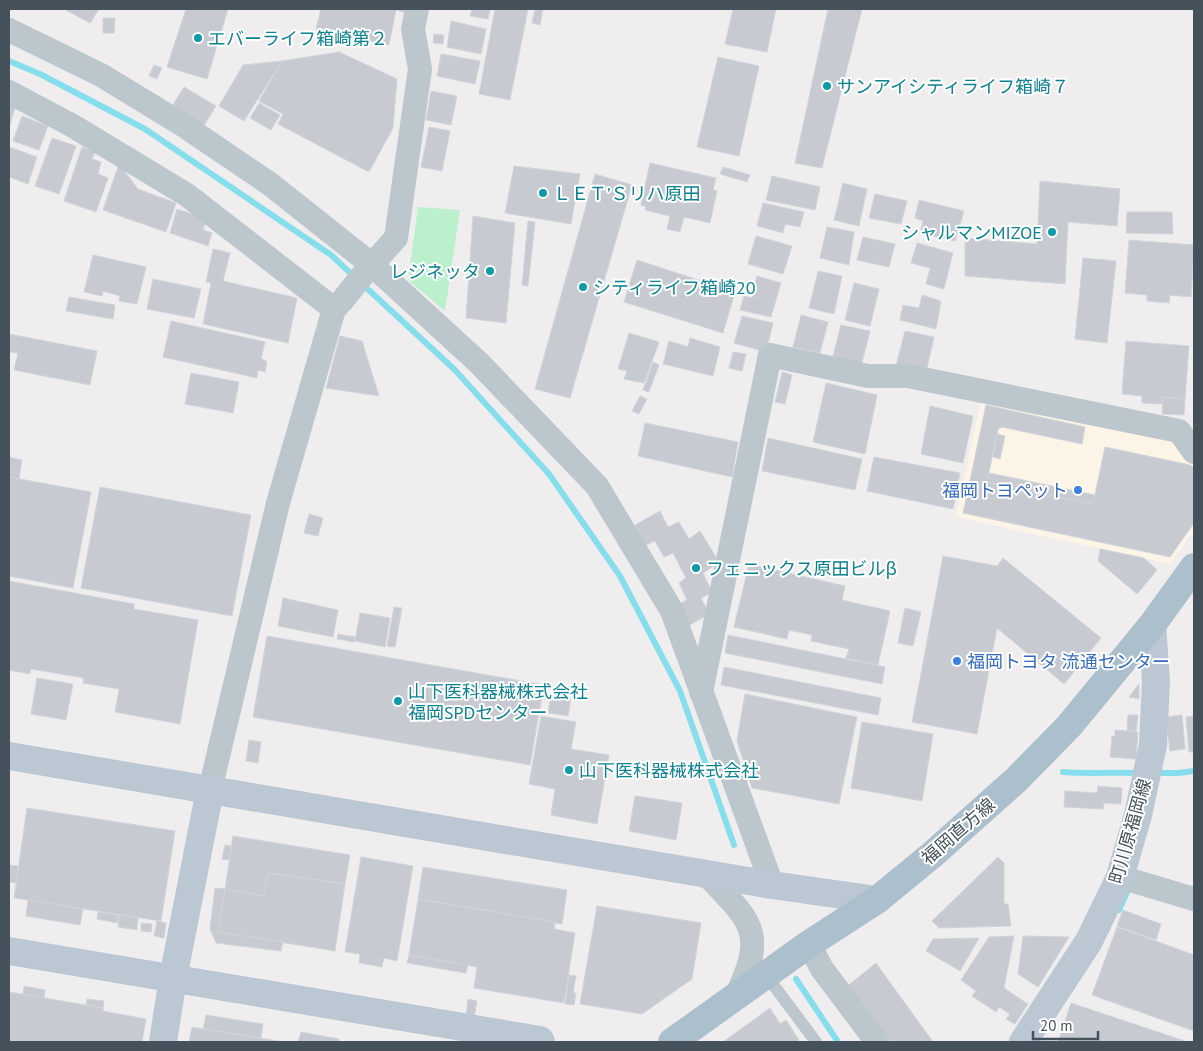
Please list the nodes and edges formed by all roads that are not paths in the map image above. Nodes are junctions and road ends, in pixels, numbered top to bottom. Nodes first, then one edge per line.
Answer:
1 (417, 9) edge
2 (9, 30) edge
3 (9, 92) edge
4 (369, 268) junction
5 (338, 305) junction
6 (1194, 452) edge
7 (1194, 567) edge
8 (1152, 625) junction
9 (701, 692) junction
10 (9, 756) edge
11 (210, 790) junction
12 (706, 874) junction
13 (1120, 876) junction
14 (772, 885) junction
15 (1194, 899) edge
16 (877, 900) junction
17 (809, 944) junction
18 (9, 951) edge
19 (766, 975) junction
20 (174, 978) junction
21 (736, 996) junction
22 (163, 1042) edge
23 (541, 1042) edge
24 (672, 1042) edge
25 (816, 1042) edge
26 (877, 1042) edge
27 (1023, 1042) edge

1 - 4 street
2 - 4 street
3 - 5 street
4 - 5 street
4 - 9 street
5 - 11 street
6 - 9 street
7 - 8 main road, 福岡直方線
8 - 13 street, 町川原福岡線
8 - 16 main road, 福岡直方線
9 - 14 street
10 - 11 street
11 - 12 street
11 - 20 street
12 - 14 street
12 - 21 street
13 - 15 street
13 - 27 street, 町川原福岡線
14 - 16 street
16 - 17 main road, 福岡直方線
17 - 19 main road, 福岡直方線
17 - 26 street
18 - 20 street
19 - 21 main road, 福岡直方線
19 - 25 lane
20 - 22 street
20 - 23 street
21 - 24 main road, 福岡直方線

